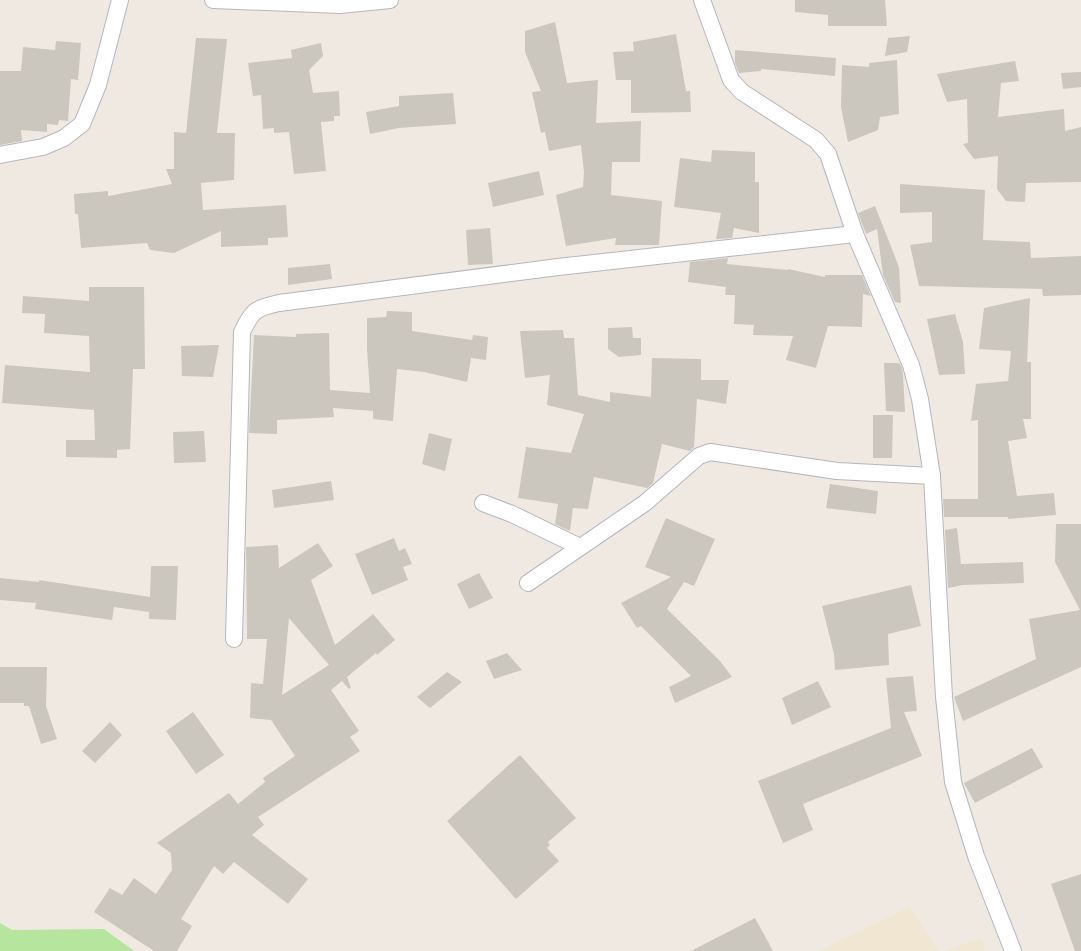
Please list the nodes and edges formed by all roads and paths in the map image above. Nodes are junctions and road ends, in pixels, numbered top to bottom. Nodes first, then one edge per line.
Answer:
1 (120, 0) edge
2 (213, 0) edge
3 (390, 0) edge
4 (702, 0) edge
5 (0, 156) edge
6 (856, 234) junction
7 (932, 476) junction
8 (484, 503) dead end
9 (580, 547) junction
10 (528, 584) dead end
11 (234, 639) dead end
12 (1013, 951) edge

1 - 5 street
2 - 3 street
4 - 6 street
6 - 7 street
6 - 11 street
7 - 9 street
7 - 12 street
8 - 9 street
9 - 10 street

